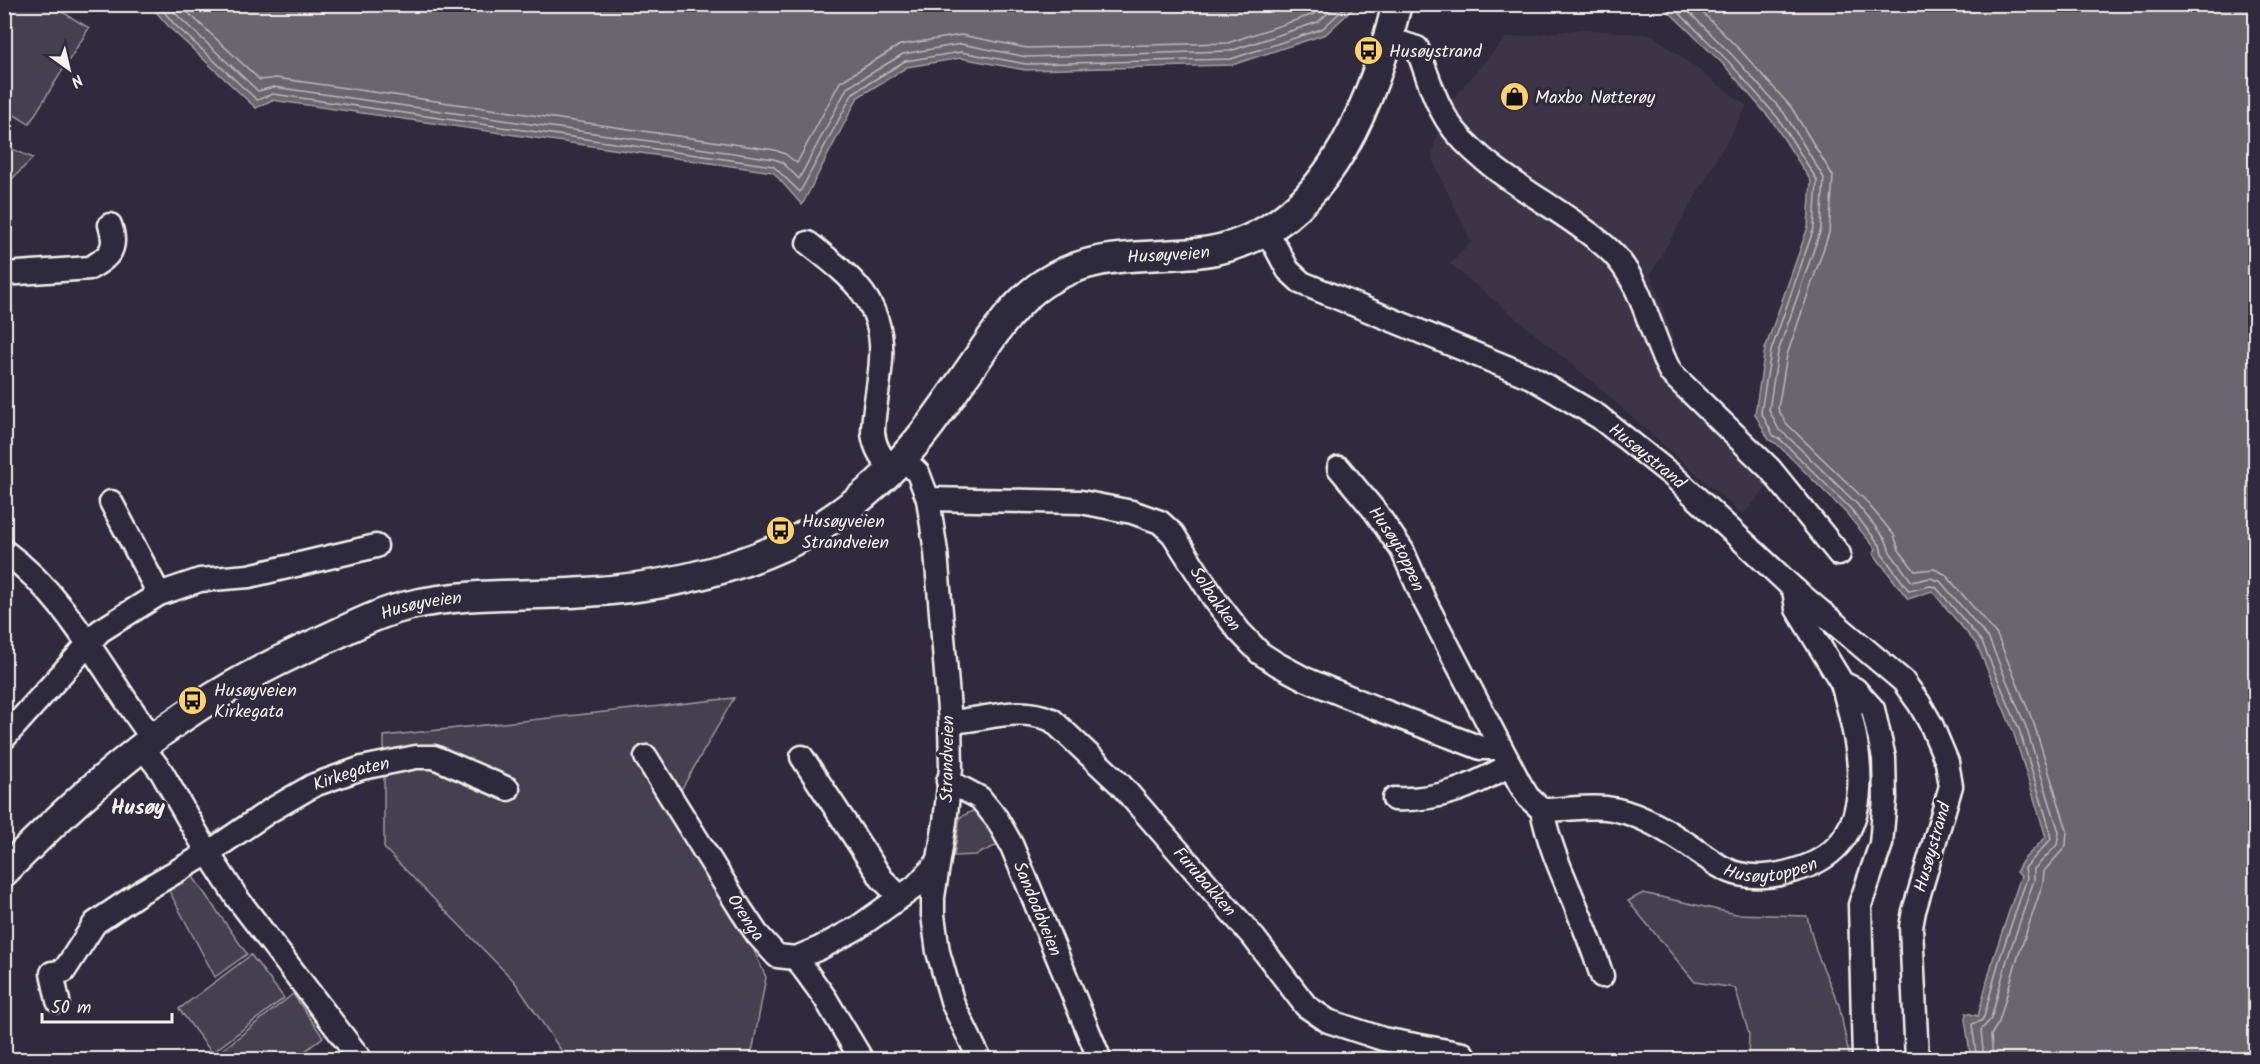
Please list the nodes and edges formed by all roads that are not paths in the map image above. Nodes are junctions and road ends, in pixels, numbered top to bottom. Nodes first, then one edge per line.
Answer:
1 (1398, 4) edge
2 (1389, 39) junction
3 (110, 225) dead end
4 (1267, 231) junction
5 (808, 243) dead end
6 (4, 274) edge
7 (898, 464) junction
8 (1339, 468) dead end
9 (928, 499) junction
10 (111, 502) dead end
11 (376, 546) dead end
12 (4, 551) edge
13 (1839, 554) dead end
14 (1794, 589) junction
15 (159, 594) junction
16 (89, 645) junction
17 (1842, 683) junction
18 (950, 722) junction
19 (4, 738) edge
20 (153, 739) junction
21 (646, 757) dead end
22 (802, 757) dead end
23 (1505, 757) junction
24 (948, 781) junction
25 (508, 789) dead end
26 (1394, 799) dead end
27 (1542, 810) junction
28 (208, 853) junction
29 (938, 862) junction
30 (4, 872) edge
31 (900, 896) junction
32 (796, 958) junction
33 (1602, 976) dead end
34 (58, 1001) dead end
35 (1463, 1054) dead end
36 (361, 1059) edge
37 (862, 1059) edge
38 (980, 1059) edge
39 (1100, 1059) edge
40 (1864, 1059) edge
41 (1917, 1059) edge

1 - 2 main road, Husøyveien
2 - 4 main road, Husøyveien
2 - 13 street
3 - 6 street
4 - 7 main road, Husøyveien
4 - 14 street, Husøystrand
5 - 7 street
7 - 9 street, Strandveien
7 - 20 main road, Husøyveien
8 - 23 street, Husøytoppen
9 - 18 street, Strandveien
9 - 23 street, Solbakken
10 - 15 street
11 - 15 street
12 - 16 street
14 - 17 street
14 - 41 street, Husøystrand
15 - 16 street
16 - 19 street
16 - 20 street
17 - 27 street, Husøytoppen
17 - 40 street
18 - 24 street, Strandveien
18 - 35 street, Furubakken
20 - 28 street
20 - 30 main road, Husøyveien
21 - 32 street, Orenga
22 - 31 street
23 - 26 street
23 - 27 street, Husøytoppen
24 - 29 street, Strandveien
24 - 39 street, Sandoddveien
25 - 28 street, Kirkegaten
27 - 33 street, Husøytoppen
28 - 34 street, Kirkegaten
28 - 36 street
29 - 31 street
29 - 38 street, Strandveien
31 - 32 street
32 - 37 street

